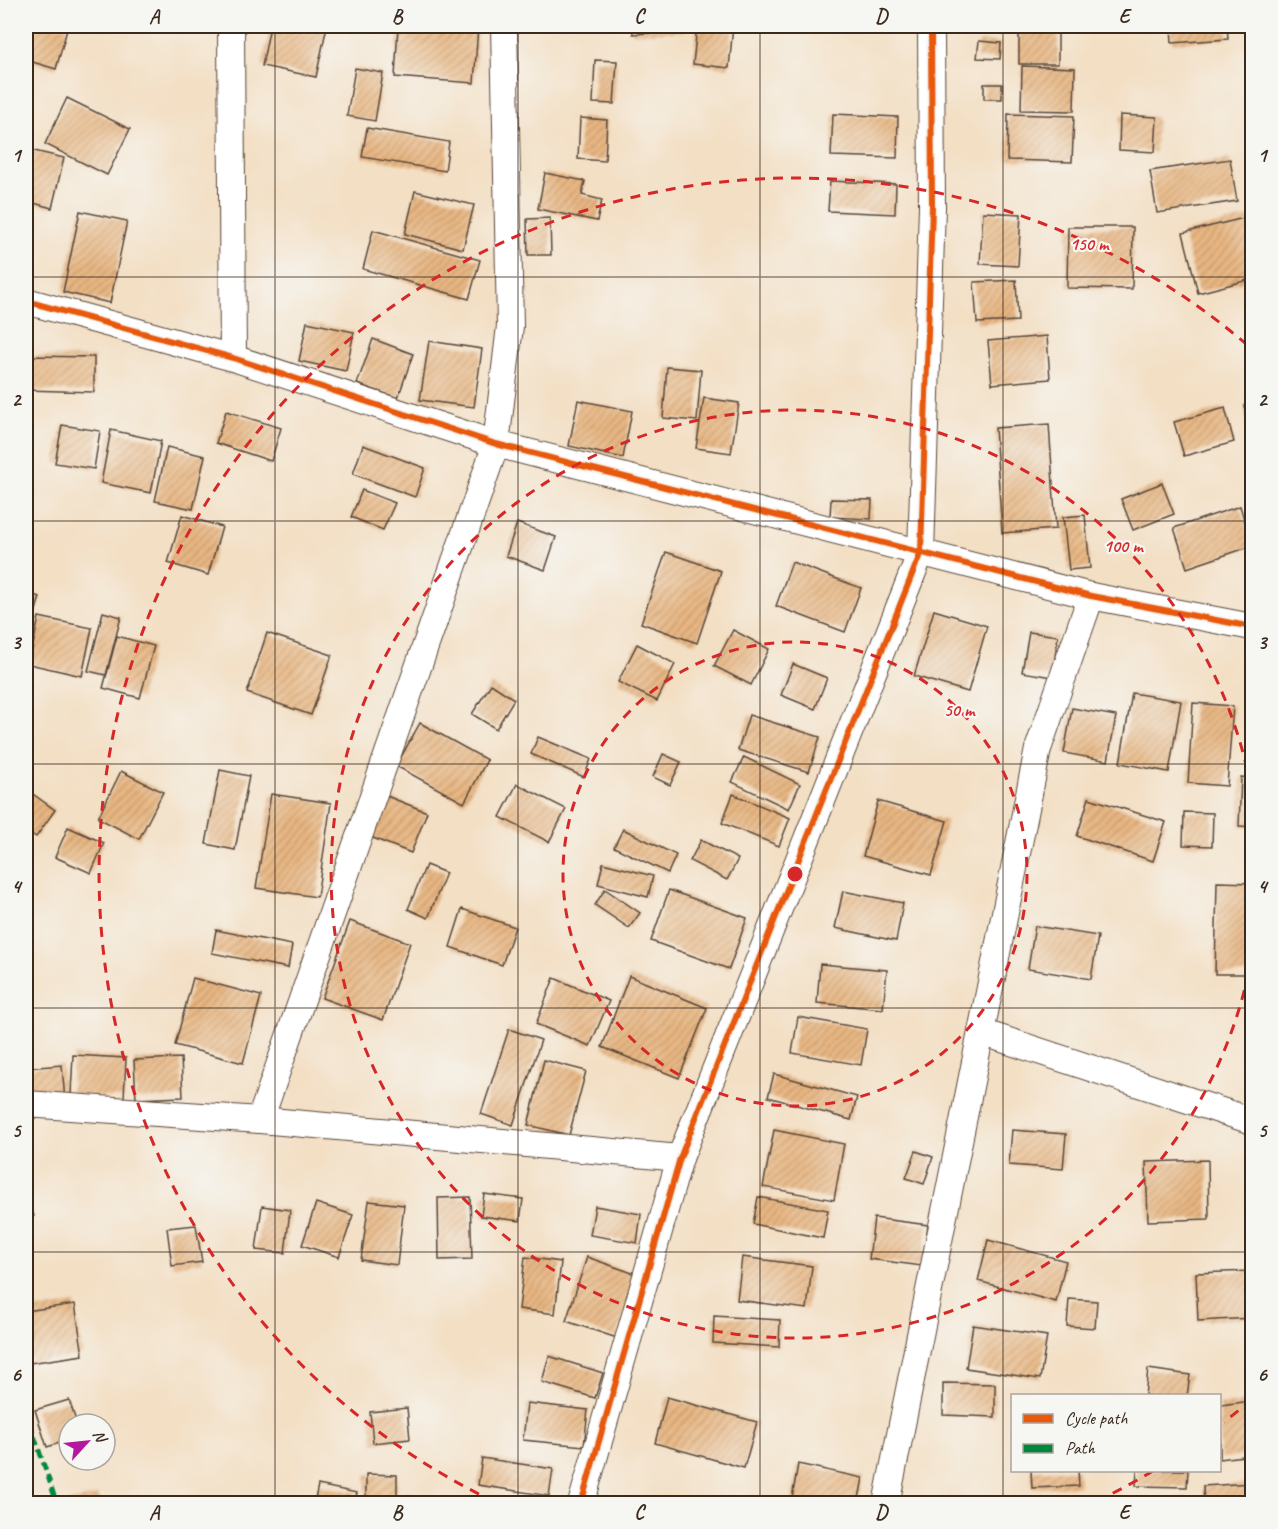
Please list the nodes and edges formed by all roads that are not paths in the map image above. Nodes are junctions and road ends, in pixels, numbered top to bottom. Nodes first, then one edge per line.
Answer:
1 (231, 26) edge
2 (504, 26) edge
3 (932, 26) edge
4 (26, 302) edge
5 (233, 358) junction
6 (496, 444) junction
7 (921, 552) junction
8 (1091, 596) junction
9 (1252, 627) edge
10 (981, 1032) junction
11 (26, 1104) edge
12 (260, 1120) junction
13 (1252, 1120) edge
14 (680, 1158) junction
15 (581, 1503) edge
16 (886, 1503) edge

1 - 5 street
2 - 6 street
3 - 7 street
4 - 5 street
5 - 6 street
6 - 7 street
6 - 12 street
7 - 8 street
7 - 14 street
8 - 9 street
8 - 10 street
10 - 13 street
10 - 16 street
11 - 12 street
12 - 14 street
14 - 15 street

